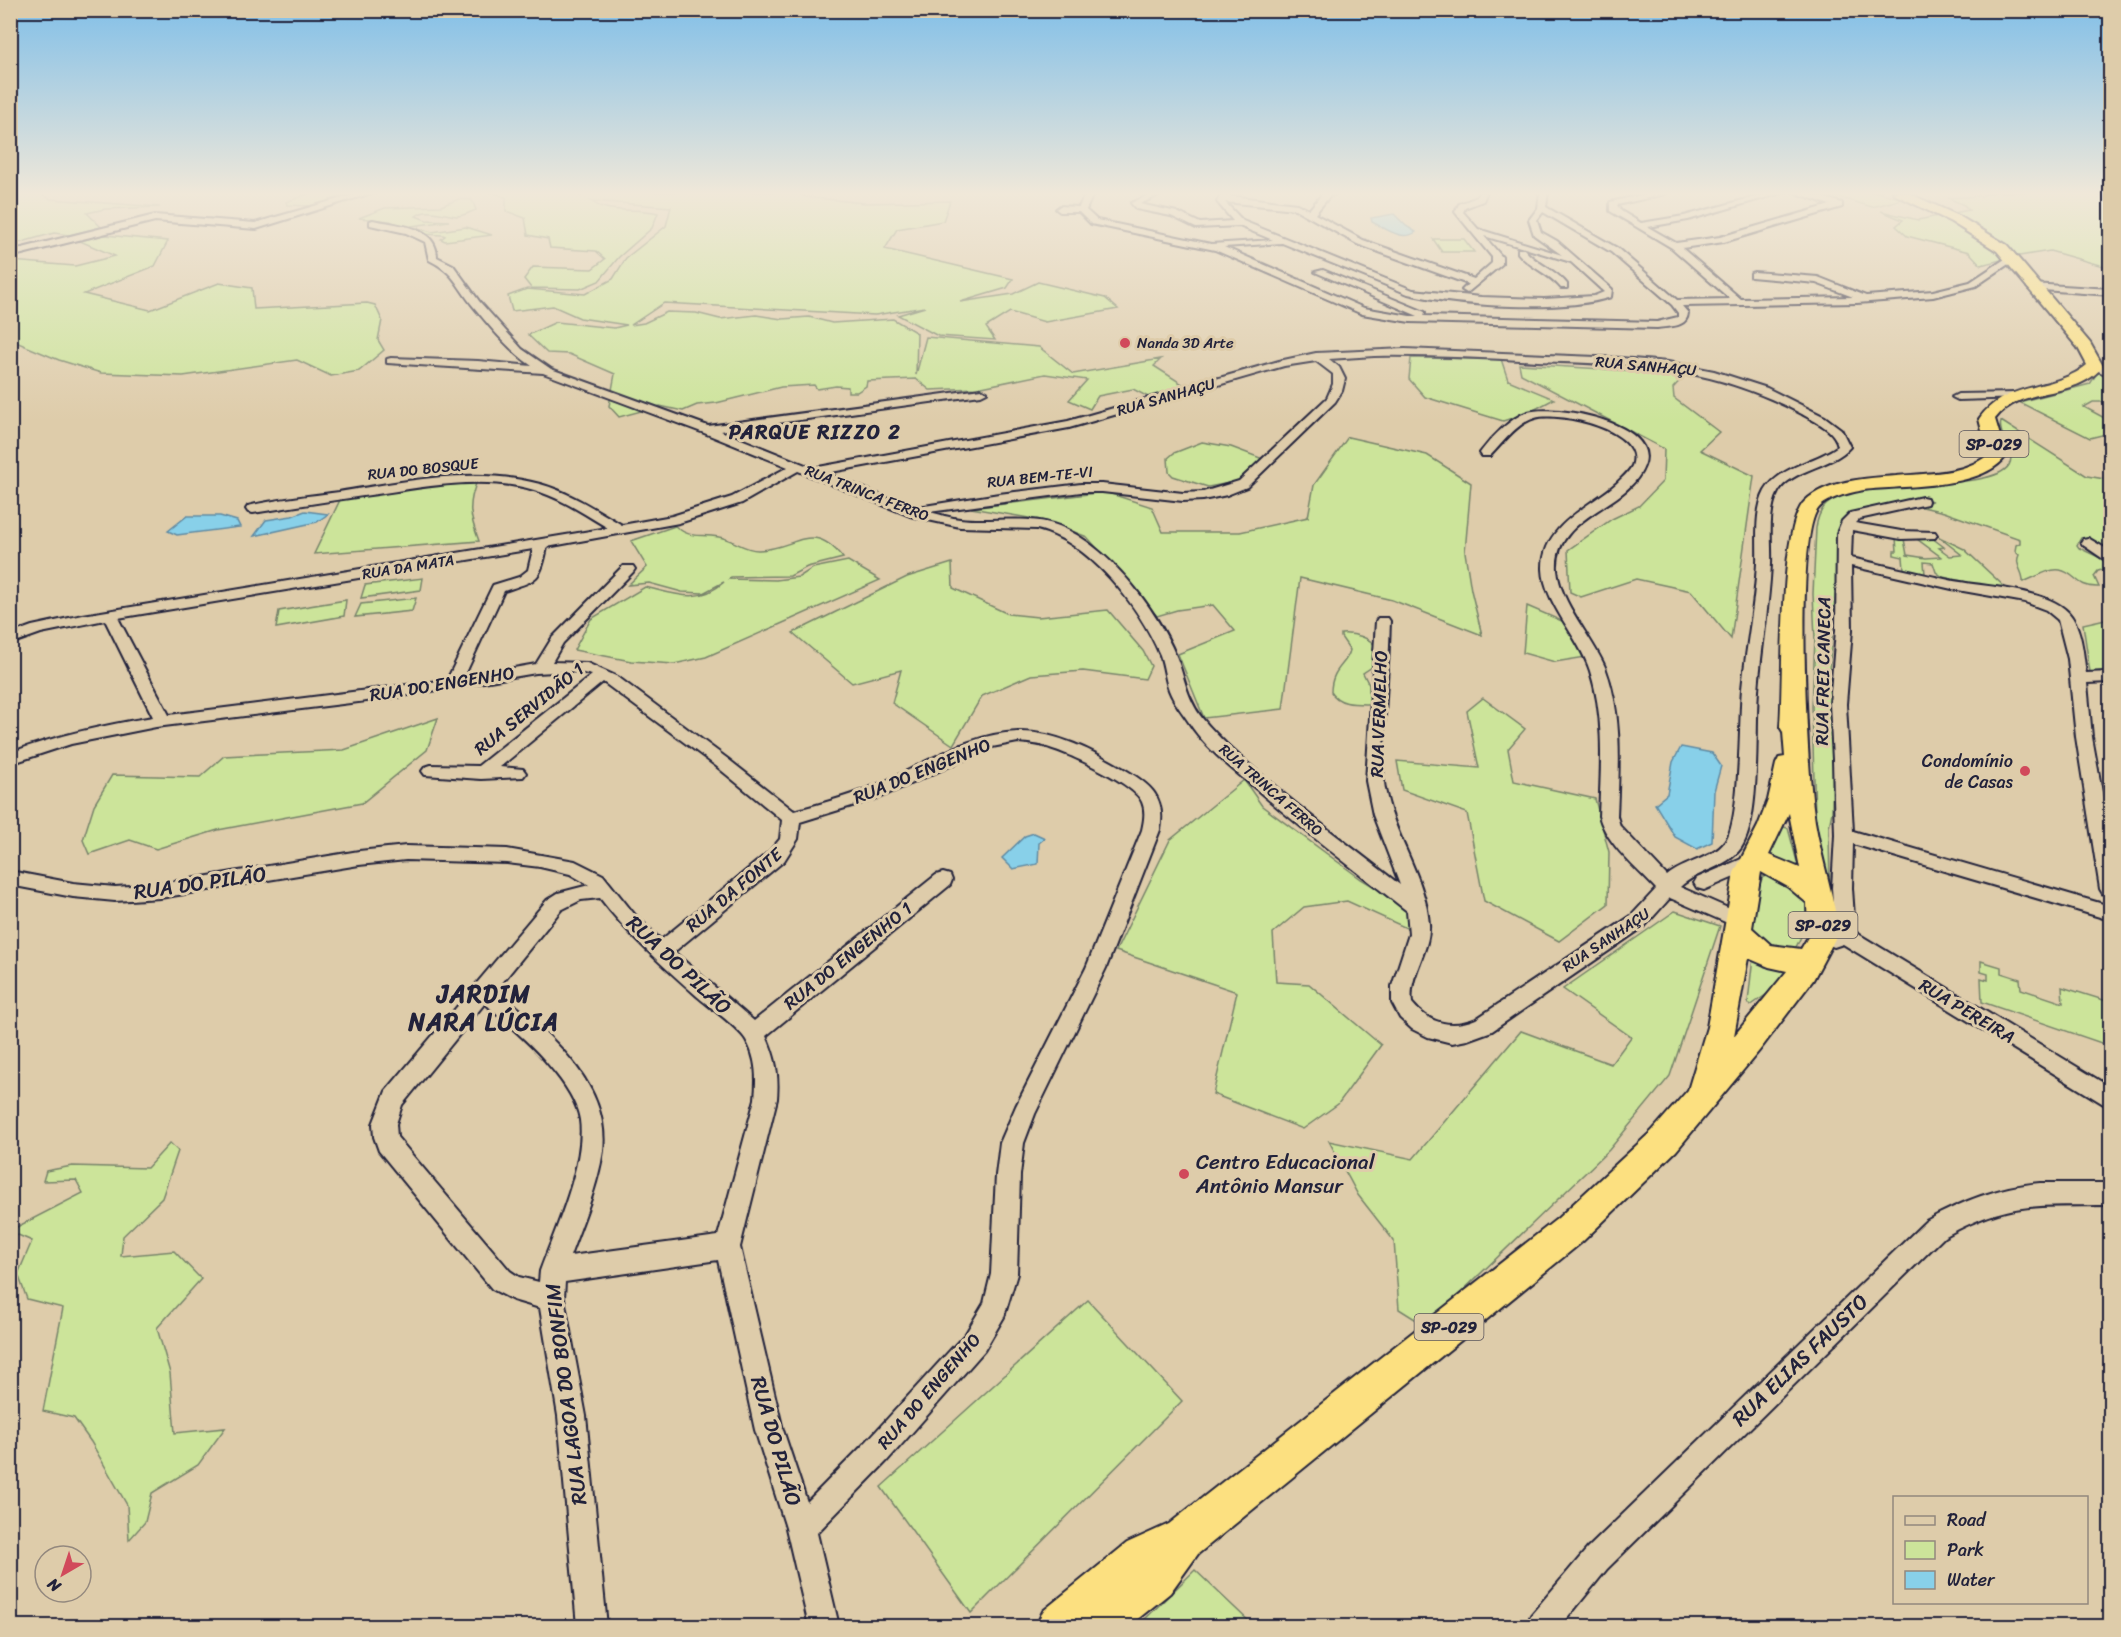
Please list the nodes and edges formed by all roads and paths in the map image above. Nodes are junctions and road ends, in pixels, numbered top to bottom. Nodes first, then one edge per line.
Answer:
1 (451, 268) edge
2 (1265, 268) edge
3 (1352, 268) edge
4 (1434, 268) edge
5 (1492, 268) edge
6 (1546, 268) edge
7 (1582, 268) edge
8 (1635, 268) edge
9 (1701, 268) edge
10 (1995, 268) edge
11 (2018, 268) edge
12 (1320, 272) dead end
13 (1754, 275) dead end
14 (1475, 283) junction
15 (1564, 286) dead end
16 (2032, 287) junction
17 (2094, 291) junction
18 (2110, 292) edge
19 (1456, 298) junction
20 (1867, 299) junction
21 (2110, 299) edge
22 (1739, 302) junction
23 (1675, 303) junction
24 (1437, 320) junction
25 (1316, 356) junction
26 (392, 361) dead end
27 (2103, 370) edge
28 (547, 371) junction
29 (981, 392) dead end
30 (2018, 396) junction
31 (1994, 408) junction
32 (708, 430) junction
33 (1486, 453) dead end
34 (798, 466) junction
35 (812, 472) junction
36 (1922, 501) dead end
37 (253, 509) dead end
38 (910, 512) junction
39 (1847, 525) junction
40 (622, 531) junction
41 (1930, 535) dead end
42 (2088, 542) dead end
43 (541, 544) junction
44 (2110, 557) edge
45 (1843, 560) junction
46 (628, 569) dead end
47 (110, 616) junction
48 (1383, 621) dead end
49 (10, 640) edge
50 (541, 668) junction
51 (602, 675) junction
52 (2110, 677) edge
53 (2079, 678) junction
54 (453, 683) junction
55 (1794, 712) junction
56 (163, 720) junction
57 (10, 759) edge
58 (431, 771) dead end
59 (481, 772) junction
60 (517, 773) dead end
61 (791, 818) junction
62 (2106, 829) edge
63 (1844, 836) junction
64 (1753, 861) junction
65 (1787, 873) junction
66 (10, 878) edge
67 (943, 880) dead end
68 (1687, 889) junction
69 (2110, 889) edge
70 (605, 891) junction
71 (1745, 895) junction
72 (1820, 899) junction
73 (1416, 907) junction
74 (2110, 914) edge
75 (1739, 926) junction
76 (1825, 945) junction
77 (660, 952) junction
78 (485, 991) junction
79 (754, 1033) junction
80 (2110, 1098) edge
81 (1700, 1100) junction
82 (2110, 1194) edge
83 (728, 1247) junction
84 (553, 1271) junction
85 (551, 1298) junction
86 (801, 1528) junction
87 (1184, 1539) junction
88 (592, 1626) edge
89 (824, 1626) edge
90 (1058, 1626) edge
91 (1096, 1626) edge
92 (1542, 1626) edge

1 - 28 street, RUA TRINCA FERRO
2 - 24 street
3 - 19 street
4 - 14 street
5 - 14 street
6 - 15 street
7 - 19 street
8 - 23 street
9 - 22 street
10 - 20 street
11 - 16 highway, SP-029
12 - 24 street
13 - 20 street
14 - 19 street
16 - 17 street
16 - 27 highway, SP-029
17 - 18 street
17 - 21 street
20 - 22 street
22 - 23 street
23 - 24 street
25 - 35 street, RUA SANHAÇU
25 - 38 street, RUA BEM-TE-VI
25 - 68 street, RUA SANHAÇU
26 - 28 street
27 - 30 highway, SP-029
28 - 32 street, RUA TRINCA FERRO
29 - 32 street
30 - 31 highway, SP-029
30 - 31 street
31 - 55 highway, SP-029
32 - 34 street, RUA TRINCA FERRO
33 - 68 street
34 - 35 street, RUA TRINCA FERRO
34 - 40 street, RUA DA MATA
35 - 38 street, RUA TRINCA FERRO
36 - 39 street
37 - 40 street, RUA DO BOSQUE
38 - 73 street, RUA TRINCA FERRO
39 - 41 street
39 - 45 street, RUA FREI CANECA
40 - 43 street, RUA DA MATA
42 - 44 street
43 - 47 street, RUA DA MATA
43 - 54 street
45 - 53 street
45 - 63 street, RUA FREI CANECA
46 - 50 street
47 - 49 street, RUA DA MATA
47 - 56 street
48 - 73 street, RUA VERMELHO
50 - 51 street, RUA DO ENGENHO
50 - 54 street, RUA DO ENGENHO
51 - 59 street, RUA SERVIDÃO 1
51 - 61 street, RUA DO ENGENHO
52 - 53 street
53 - 62 street
54 - 56 street, RUA DO ENGENHO
55 - 64 highway, SP-029
55 - 72 highway, SP-029
56 - 57 street, RUA DO ENGENHO
58 - 59 street
59 - 60 street
61 - 77 street, RUA DA FONTE
61 - 86 street, RUA DO ENGENHO
62 - 69 street
63 - 74 street
63 - 76 street, RUA FREI CANECA
64 - 65 highway
64 - 68 street
64 - 71 highway, SP-029
65 - 71 highway, SP-029
65 - 72 highway, SP-029
66 - 70 street, RUA DO PILÃO
67 - 79 street, RUA DO ENGENHO 1
68 - 73 street, RUA SANHAÇU
68 - 75 street
70 - 77 street, RUA DO PILÃO
70 - 78 street
71 - 75 highway, SP-029
72 - 76 highway, SP-029
75 - 76 highway, SP-029
75 - 81 highway, SP-029
76 - 80 street, RUA PEREIRA
76 - 81 highway, SP-029
77 - 79 street, RUA DO PILÃO
78 - 84 street, RUA LAGOA DO BONFIM
78 - 85 street
79 - 83 street, RUA DO PILÃO
81 - 87 highway, SP-029
82 - 92 street, RUA ELIAS FAUSTO
83 - 84 street
83 - 86 street, RUA DO PILÃO
84 - 85 street, RUA LAGOA DO BONFIM
85 - 88 street, RUA LAGOA DO BONFIM
86 - 89 street, RUA DO PILÃO
87 - 90 highway, SP-029
87 - 91 highway, SP-029

